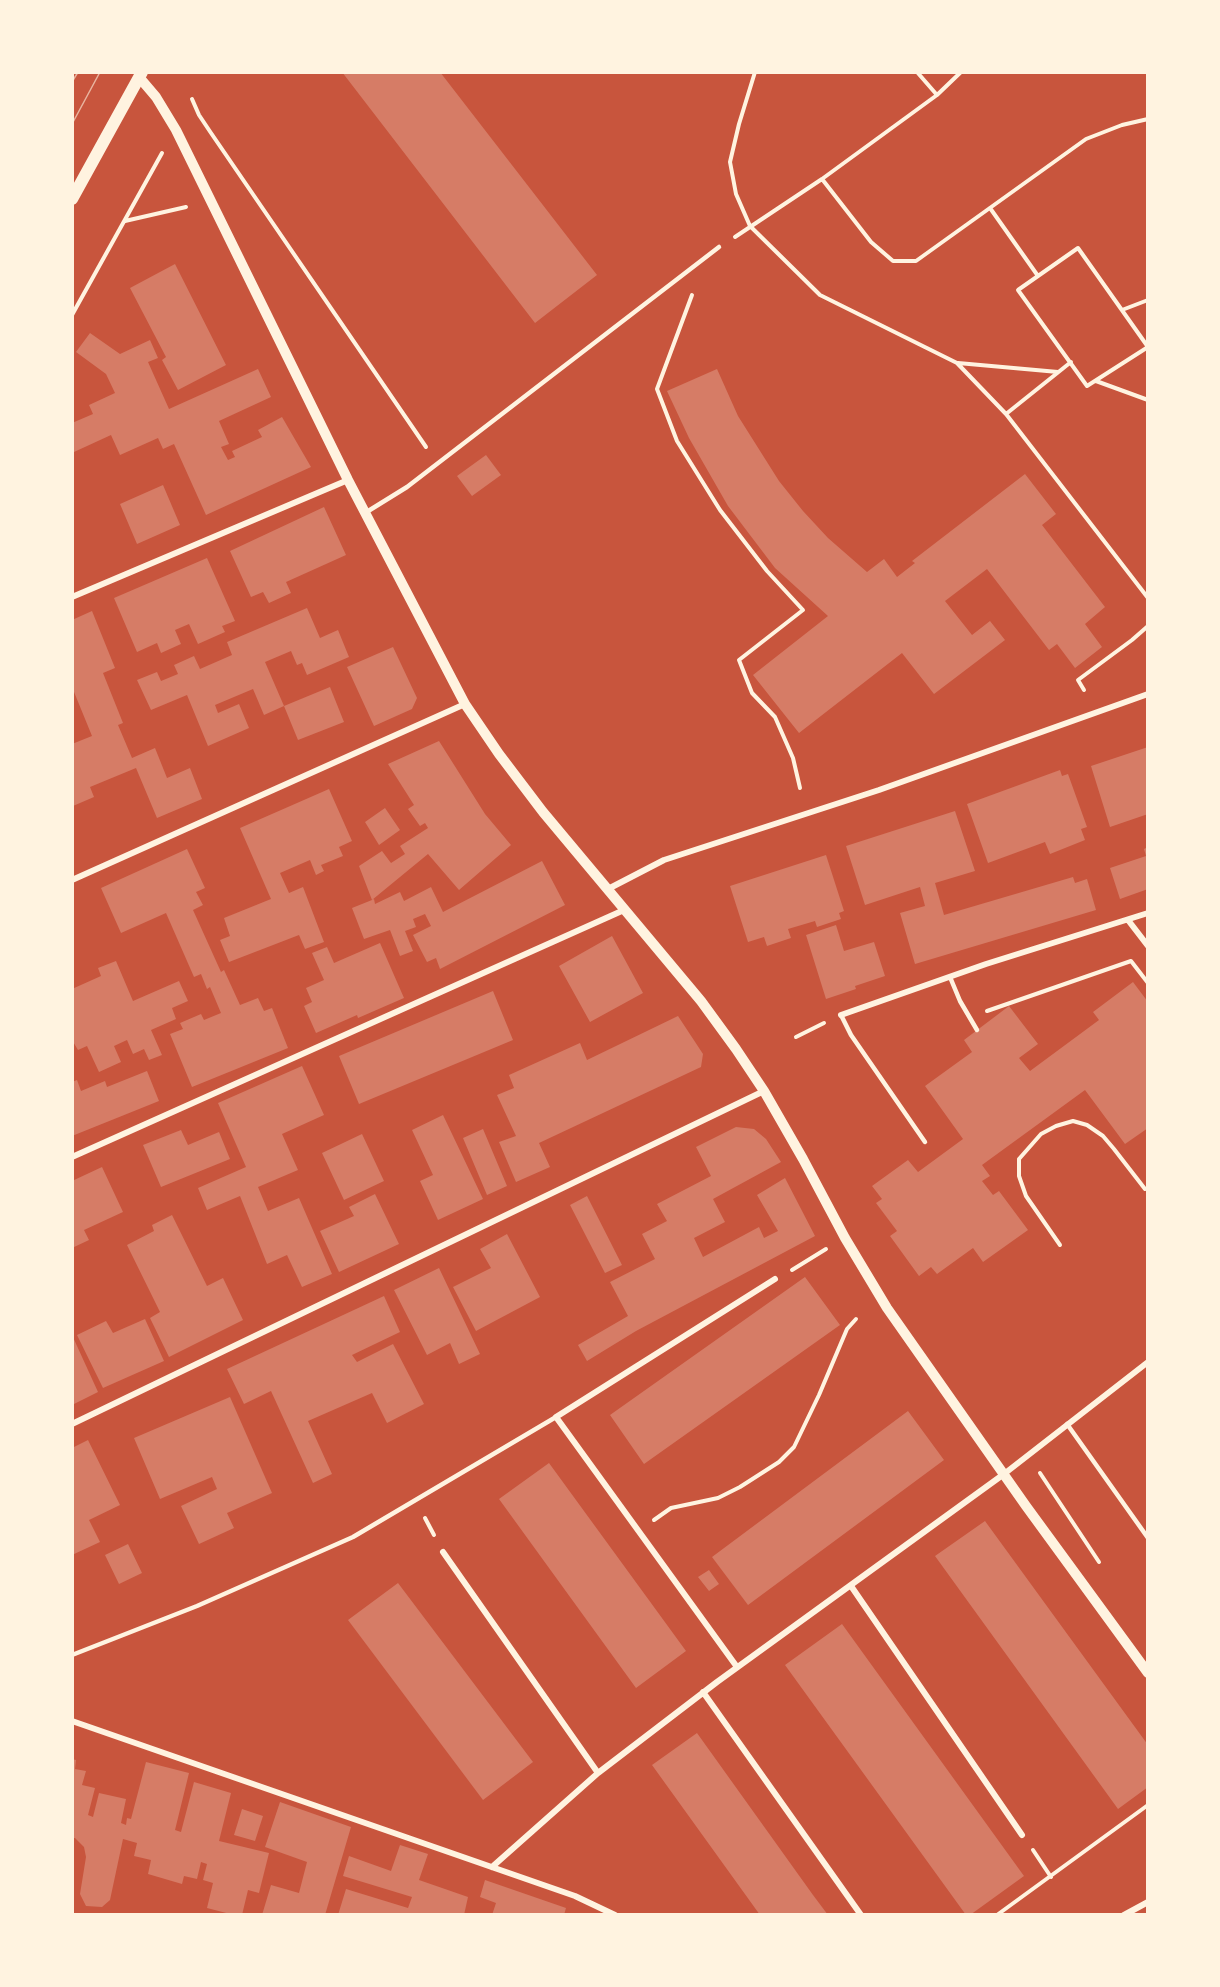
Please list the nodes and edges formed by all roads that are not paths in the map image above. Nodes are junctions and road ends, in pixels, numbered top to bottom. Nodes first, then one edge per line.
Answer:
1 (140, 74) edge
2 (72, 199) edge
3 (719, 247) dead end
4 (348, 480) junction
5 (365, 513) junction
6 (72, 597) edge
7 (1148, 694) edge
8 (465, 704) junction
9 (72, 880) edge
10 (608, 889) junction
11 (624, 910) junction
12 (1148, 913) edge
13 (1128, 920) junction
14 (1148, 946) edge
15 (950, 977) junction
16 (841, 1015) joint
17 (977, 1030) dead end
18 (764, 1091) junction
19 (925, 1142) dead end
20 (72, 1157) edge
21 (775, 1279) road end
22 (1148, 1362) edge
23 (556, 1417) junction
24 (72, 1424) edge
25 (1067, 1424) junction
26 (1004, 1474) junction
27 (1148, 1538) edge
28 (443, 1552) road end
29 (851, 1586) junction
30 (72, 1655) edge
31 (737, 1667) junction
32 (1148, 1673) edge
33 (703, 1692) junction
34 (72, 1721) edge
35 (598, 1773) junction
36 (1022, 1835) road end
37 (492, 1867) junction
38 (1148, 1902) edge
39 (615, 1915) edge
40 (861, 1915) edge
41 (1124, 1915) edge

1 - 2 main road
1 - 4 street
3 - 5 lane
4 - 5 street
4 - 6 street
5 - 8 street
7 - 10 street
8 - 9 street
8 - 10 street
10 - 11 street
11 - 18 street
11 - 20 street
12 - 13 street
13 - 14 street
13 - 15 street
15 - 16 street
15 - 17 lane
16 - 19 lane
18 - 24 street
18 - 26 street
21 - 23 street
22 - 25 street
23 - 30 lane
23 - 31 street
25 - 26 street
25 - 27 lane
26 - 29 street
26 - 32 street
28 - 35 street
29 - 31 street
29 - 36 street
31 - 33 street
33 - 35 street
33 - 40 street
34 - 37 street
35 - 37 street
37 - 39 street
38 - 41 street

